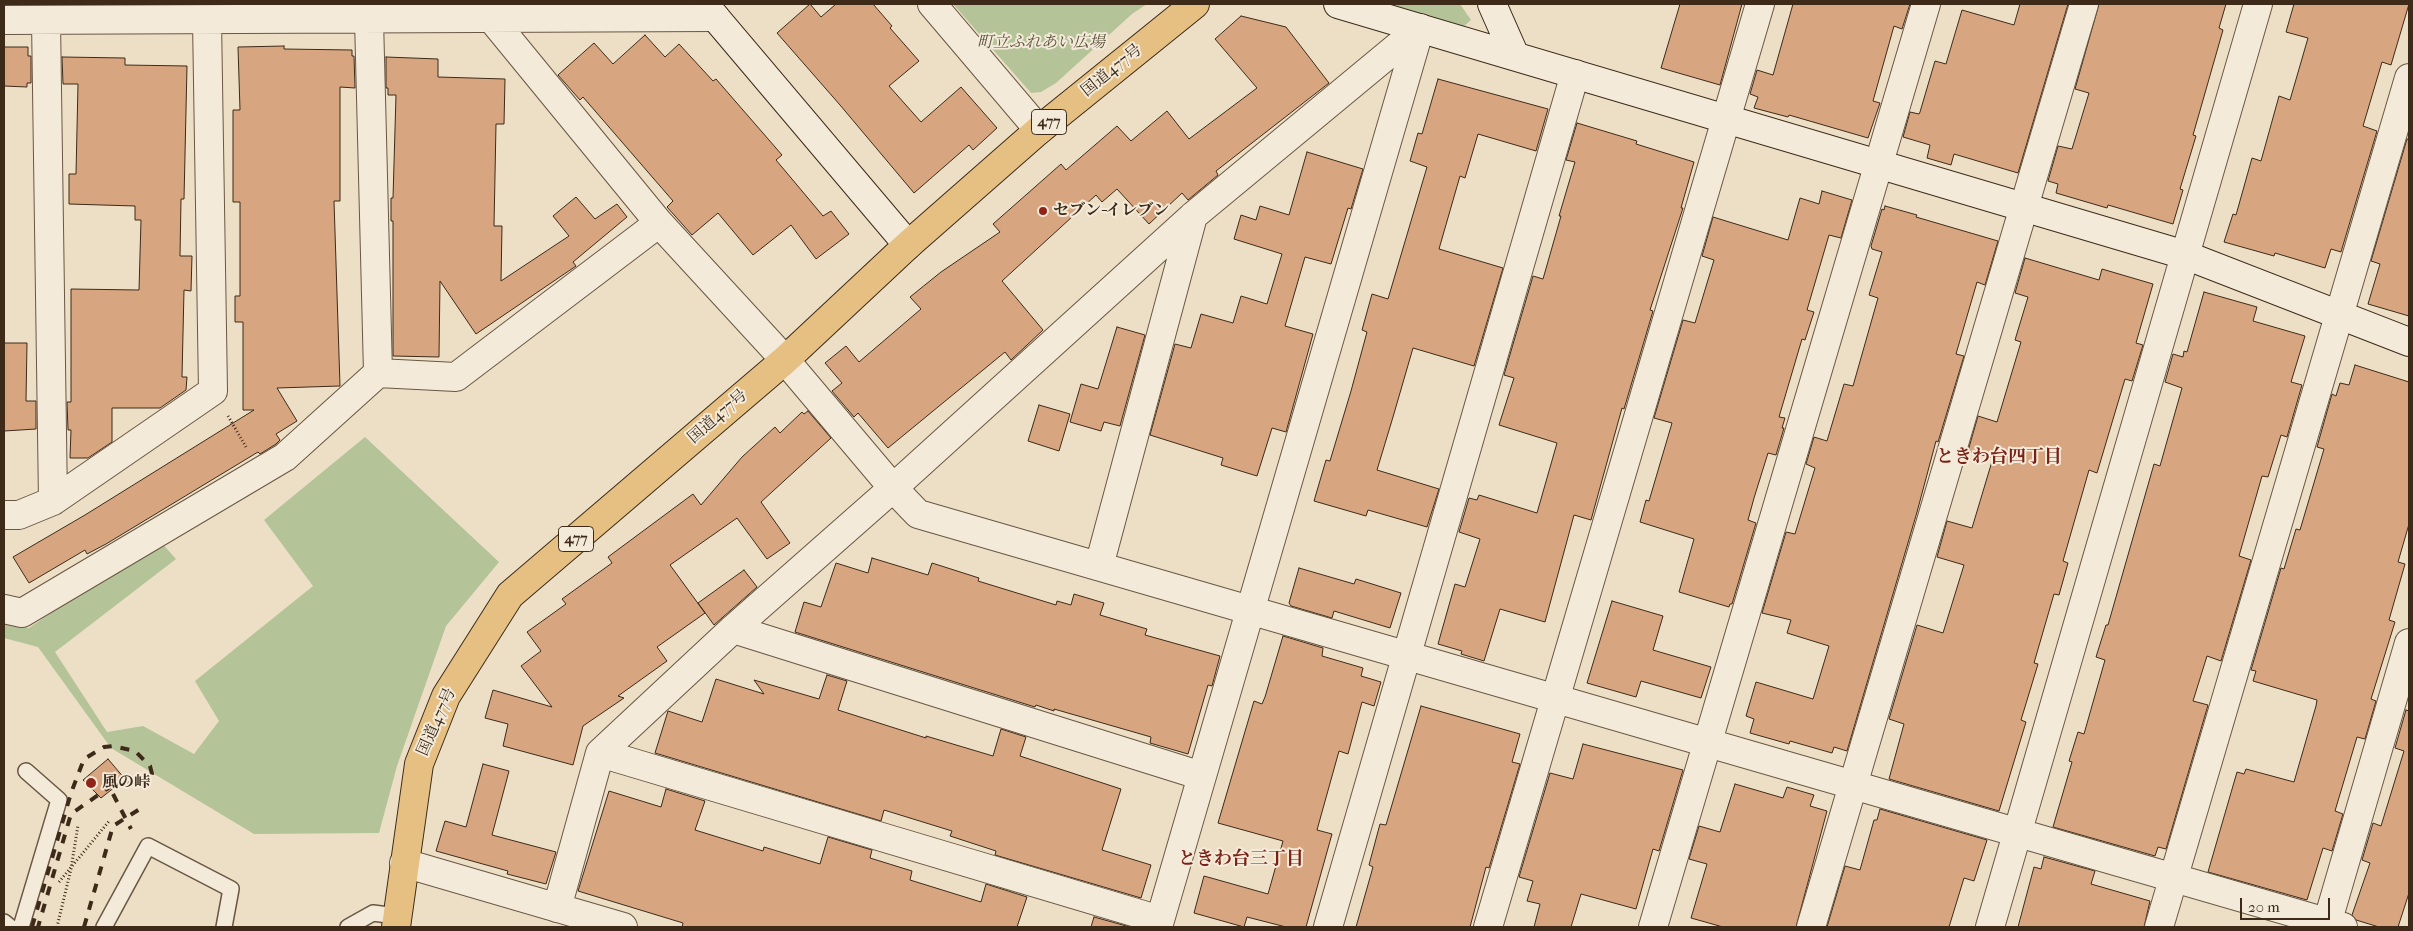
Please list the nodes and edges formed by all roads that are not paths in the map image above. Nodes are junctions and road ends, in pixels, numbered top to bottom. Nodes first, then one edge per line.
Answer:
1 (932, 4) edge
2 (1194, 4) edge
3 (1338, 4) edge
4 (1492, 4) edge
5 (1760, 4) edge
6 (1926, 4) edge
7 (2084, 4) edge
8 (2258, 4) edge
9 (709, 10) edge
10 (369, 18) junction
11 (491, 18) junction
12 (4, 20) edge
13 (46, 20) junction
14 (207, 20) junction
15 (1420, 28) junction
16 (1515, 56) junction
17 (1575, 74) junction
18 (2409, 78) edge
19 (1726, 119) junction
20 (1039, 130) junction
21 (1879, 164) junction
22 (2024, 207) junction
23 (1193, 216) junction
24 (659, 223) junction
25 (908, 245) junction
26 (2185, 255) junction
27 (2340, 315) junction
28 (2409, 342) edge
29 (785, 360) junction
30 (378, 373) junction
31 (893, 488) junction
32 (53, 501) junction
33 (4, 515) edge
34 (1099, 566) junction
35 (4, 609) edge
36 (1251, 610) junction
37 (733, 629) junction
38 (2409, 643) edge
39 (1406, 655) junction
40 (1555, 698) junction
41 (1708, 743) junction
42 (600, 753) junction
43 (26, 770) dead end
44 (1202, 776) junction
45 (1853, 785) junction
46 (2018, 833) junction
47 (404, 863) junction
48 (2174, 878) junction
49 (557, 908) junction
50 (4, 922) edge
51 (396, 922) edge
52 (1159, 923) edge
53 (2332, 926) edge
54 (10, 927) edge
55 (21, 927) edge
56 (104, 927) edge
57 (224, 927) edge
58 (348, 927) edge
59 (623, 927) edge
60 (1328, 927) edge
61 (1488, 927) edge
62 (1653, 927) edge
63 (1811, 927) edge
64 (1990, 927) edge
65 (2159, 927) edge

1 - 20 street
2 - 20 highway, 国道477号 / 477
3 - 15 street
4 - 16 street
5 - 19 street
6 - 21 street
7 - 22 street
8 - 26 street
9 - 11 street
9 - 25 street
10 - 11 street
10 - 14 street
10 - 30 street
11 - 24 street
12 - 13 street
13 - 14 street
13 - 32 street
14 - 32 street
15 - 16 street
15 - 23 street
15 - 36 street
16 - 17 street
17 - 19 street
17 - 39 street
18 - 27 street
19 - 21 street
19 - 40 street
20 - 25 highway, 国道477号 / 477
21 - 22 street
21 - 41 street
22 - 26 street
22 - 45 street
23 - 31 street
23 - 34 street
24 - 29 street
24 - 30 street
25 - 29 highway, 国道477号 / 477
26 - 27 street
26 - 46 street
27 - 28 street
27 - 48 street
29 - 31 street
29 - 47 highway, 国道477号 / 477
30 - 35 street
31 - 34 street
31 - 37 street
32 - 33 street
34 - 36 street
36 - 39 street
36 - 44 street
37 - 42 street
37 - 44 street
38 - 53 street
39 - 40 street
39 - 60 street
40 - 41 street
40 - 61 street
41 - 45 street
41 - 62 street
42 - 49 street
42 - 52 street
43 - 55 lane
44 - 52 street
45 - 46 street
45 - 63 street
46 - 48 street
46 - 64 street
47 - 49 street
47 - 51 highway, 国道477号 / 477
48 - 53 street
48 - 65 street
49 - 59 street
50 - 54 lane
51 - 58 lane
56 - 57 lane

